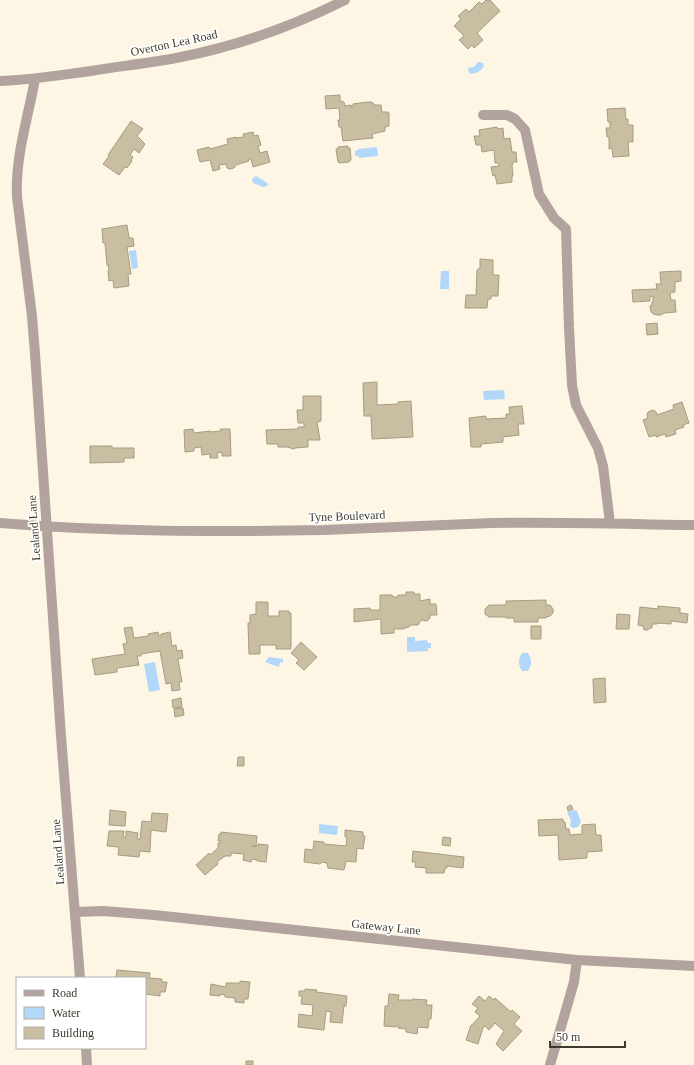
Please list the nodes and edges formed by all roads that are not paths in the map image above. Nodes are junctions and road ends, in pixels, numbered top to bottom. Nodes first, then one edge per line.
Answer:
1 (344, 0) edge
2 (35, 79) junction
3 (0, 80) edge
4 (483, 115) dead end
5 (0, 523) edge
6 (610, 523) junction
7 (694, 525) edge
8 (48, 527) junction
9 (75, 912) junction
10 (577, 960) junction
11 (694, 966) edge
12 (80, 977) edge
13 (86, 1049) edge
14 (87, 1065) edge
15 (550, 1065) edge

1 - 2 street, Overton Lea Road
2 - 3 street, Overton Lea Road
2 - 8 street, Lealand Lane
4 - 6 street
5 - 8 street, Tyne Boulevard
6 - 7 street, Tyne Boulevard
6 - 8 street, Tyne Boulevard
8 - 9 street, Lealand Lane
9 - 10 street, Gateway Lane
9 - 12 street, Lealand Lane
10 - 11 street, Gateway Lane
10 - 15 street
13 - 14 street

